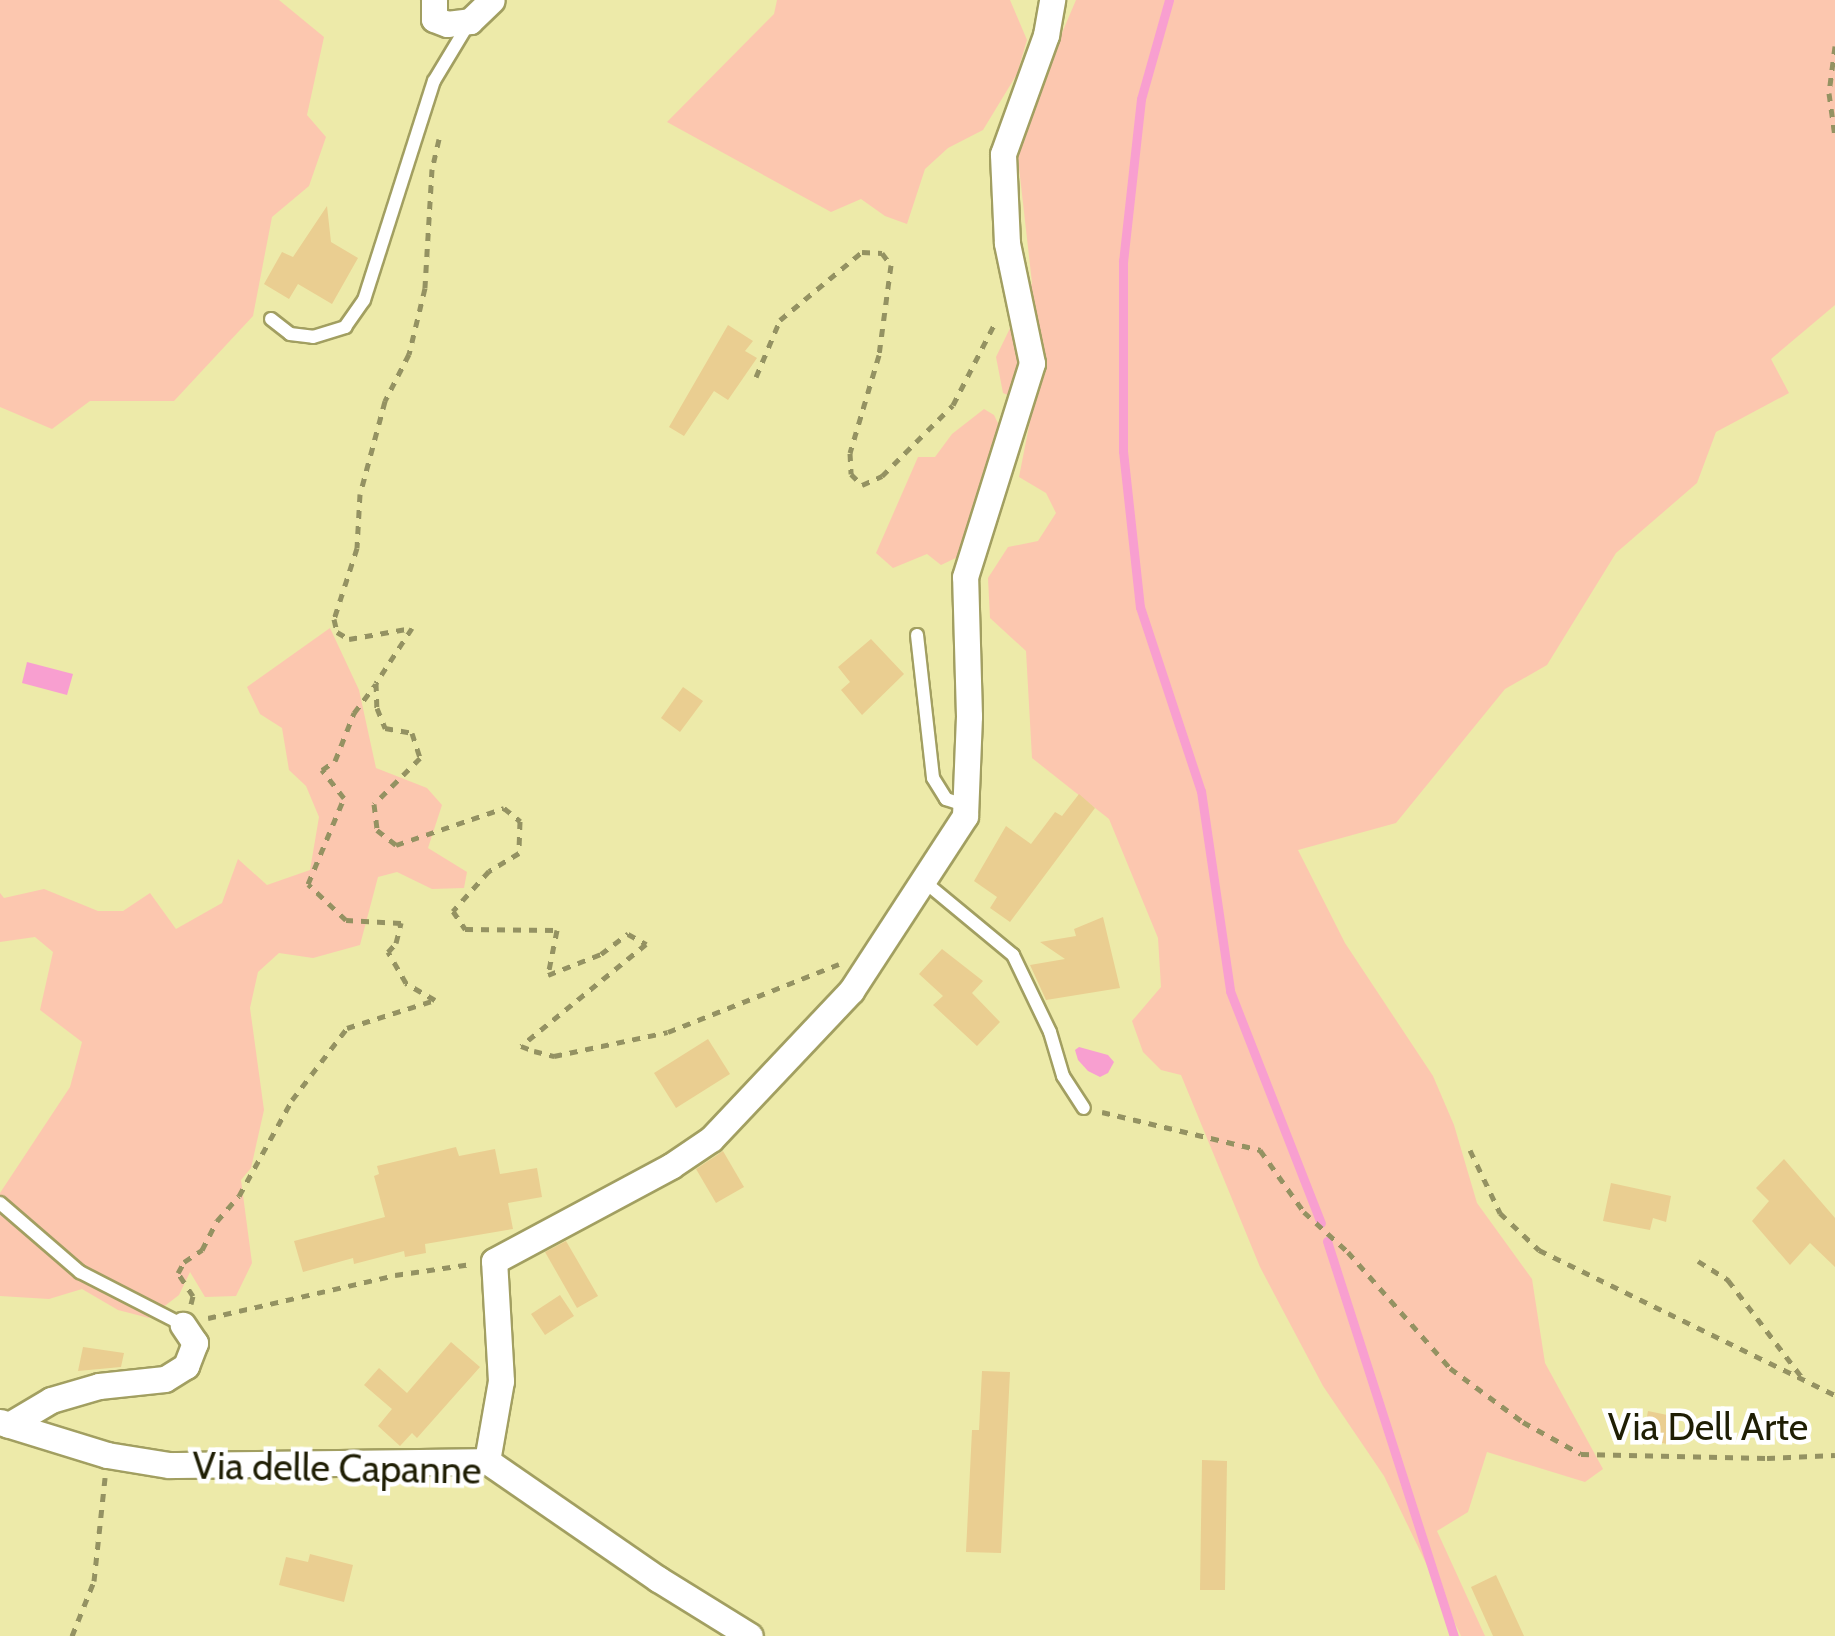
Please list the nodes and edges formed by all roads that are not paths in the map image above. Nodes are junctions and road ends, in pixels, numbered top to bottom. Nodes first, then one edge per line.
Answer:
1 (434, 0) edge
2 (492, 0) edge
3 (1052, 0) edge
4 (470, 21) junction
5 (270, 319) dead end
6 (918, 635) dead end
7 (966, 804) junction
8 (926, 883) junction
9 (1084, 1108) road end
10 (0, 1203) edge
11 (183, 1325) joint
12 (5, 1424) edge
13 (487, 1462) junction
14 (750, 1636) edge

1 - 4 street
2 - 4 street
3 - 7 street
4 - 5 lane
6 - 7 lane
7 - 8 street
8 - 9 lane
8 - 13 street
10 - 11 lane
11 - 12 street
12 - 13 street, Via delle Capanne
13 - 14 street, Via delle Capanne

